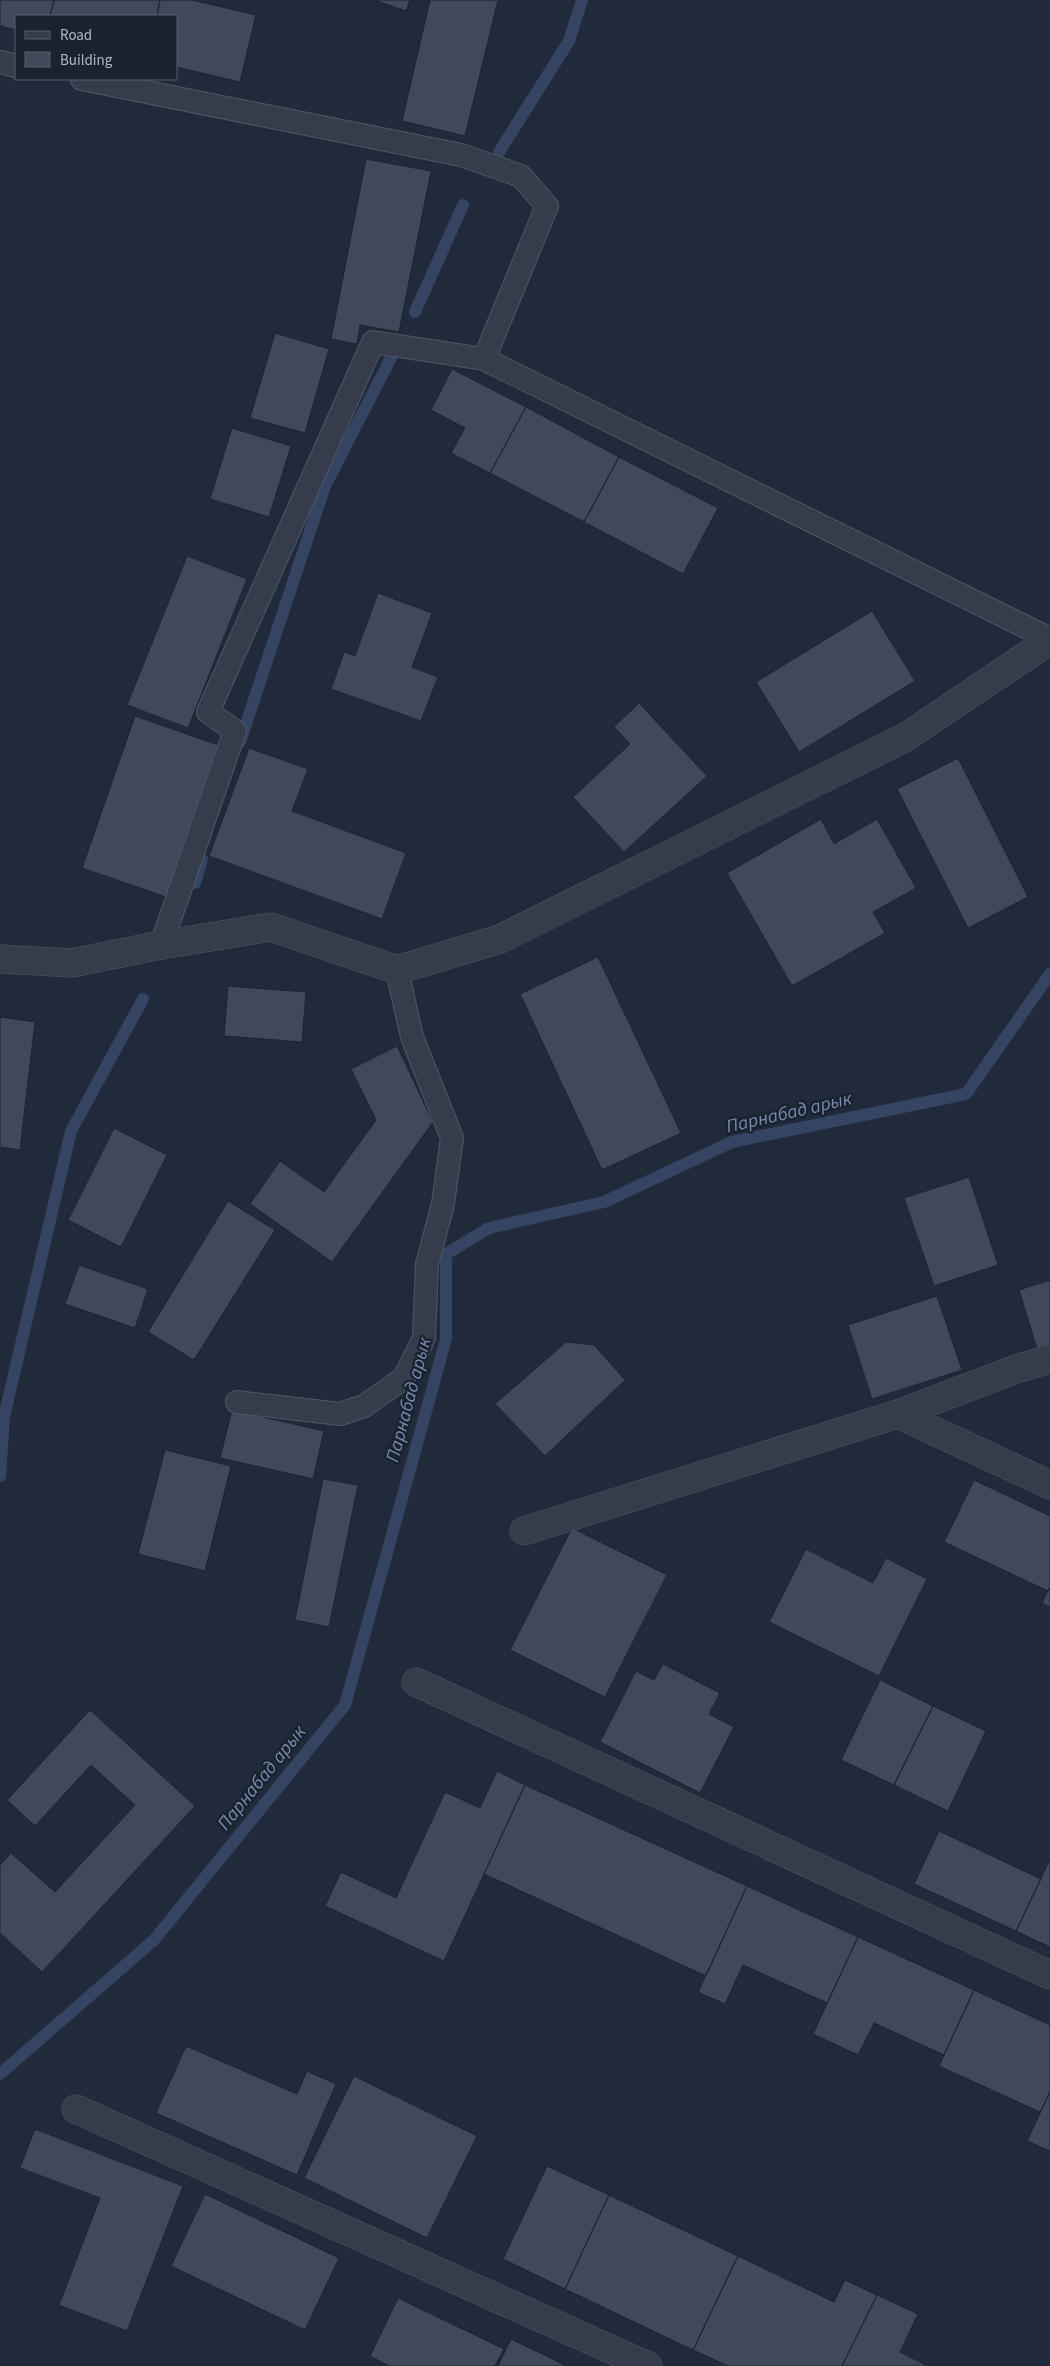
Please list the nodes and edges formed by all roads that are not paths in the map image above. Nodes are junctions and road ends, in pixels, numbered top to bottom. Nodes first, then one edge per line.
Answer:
1 (0, 62) edge
2 (15, 66) edge
3 (87, 80) edge
4 (484, 359) junction
5 (1050, 639) edge
6 (161, 945) junction
7 (0, 960) edge
8 (397, 970) junction
9 (1050, 1359) edge
10 (237, 1402) dead end
11 (898, 1414) junction
12 (1050, 1485) edge
13 (524, 1531) dead end
14 (416, 1682) dead end
15 (1050, 1975) edge
16 (76, 2109) dead end
17 (648, 2366) edge

1 - 2 lane
3 - 4 lane
4 - 5 lane
4 - 6 lane
5 - 8 street
6 - 7 street
6 - 8 street
8 - 10 lane
9 - 11 street
11 - 12 street
11 - 13 street
14 - 15 street
16 - 17 street

